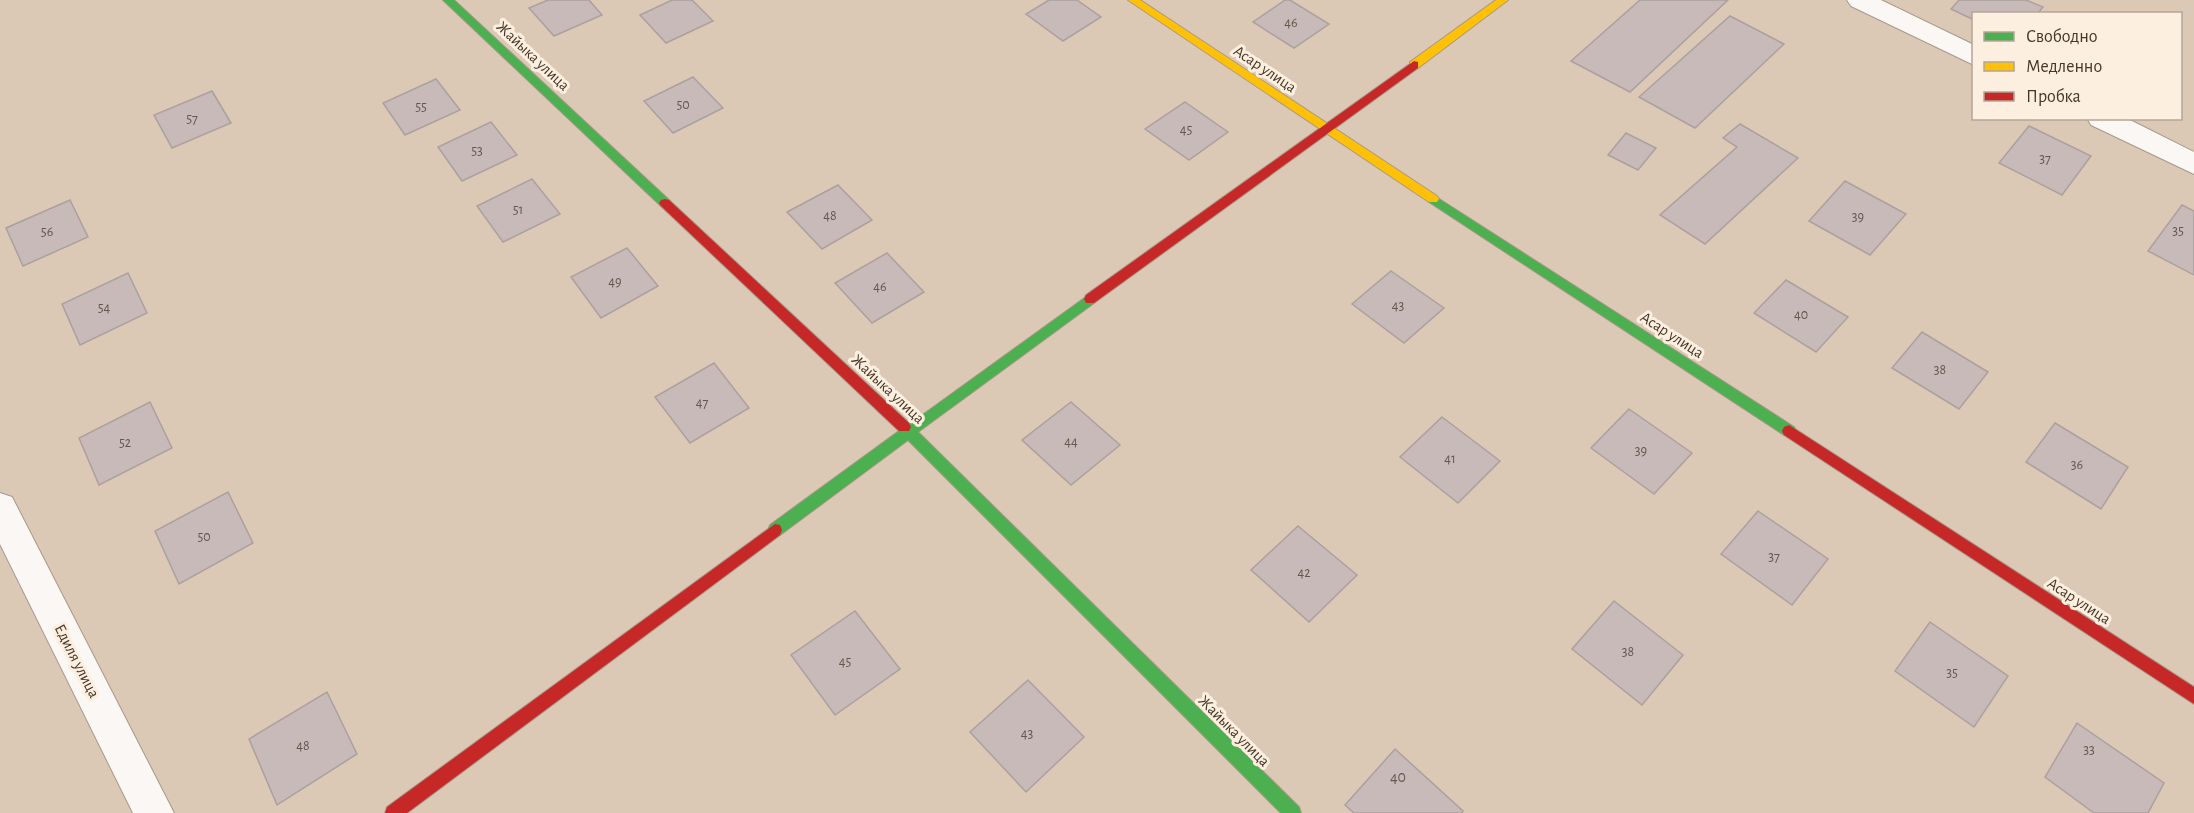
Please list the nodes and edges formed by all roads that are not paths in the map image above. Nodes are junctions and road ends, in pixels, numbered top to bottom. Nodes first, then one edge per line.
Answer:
1 (448, 0) edge
2 (1133, 0) edge
3 (1503, 0) edge
4 (1860, 0) edge
5 (1972, 55) edge
6 (2105, 120) edge
7 (1326, 129) junction
8 (2194, 164) edge
9 (908, 430) junction
10 (0, 508) edge
11 (2194, 696) edge
12 (154, 813) edge
13 (393, 813) edge
14 (1293, 813) edge

1 - 9 street, Жайыка улица
2 - 7 street, Асар улица
3 - 7 street
4 - 5 street
6 - 8 street
7 - 9 street
7 - 11 street, Асар улица
9 - 13 street
9 - 14 street, Жайыка улица
10 - 12 street, Едиля улица

